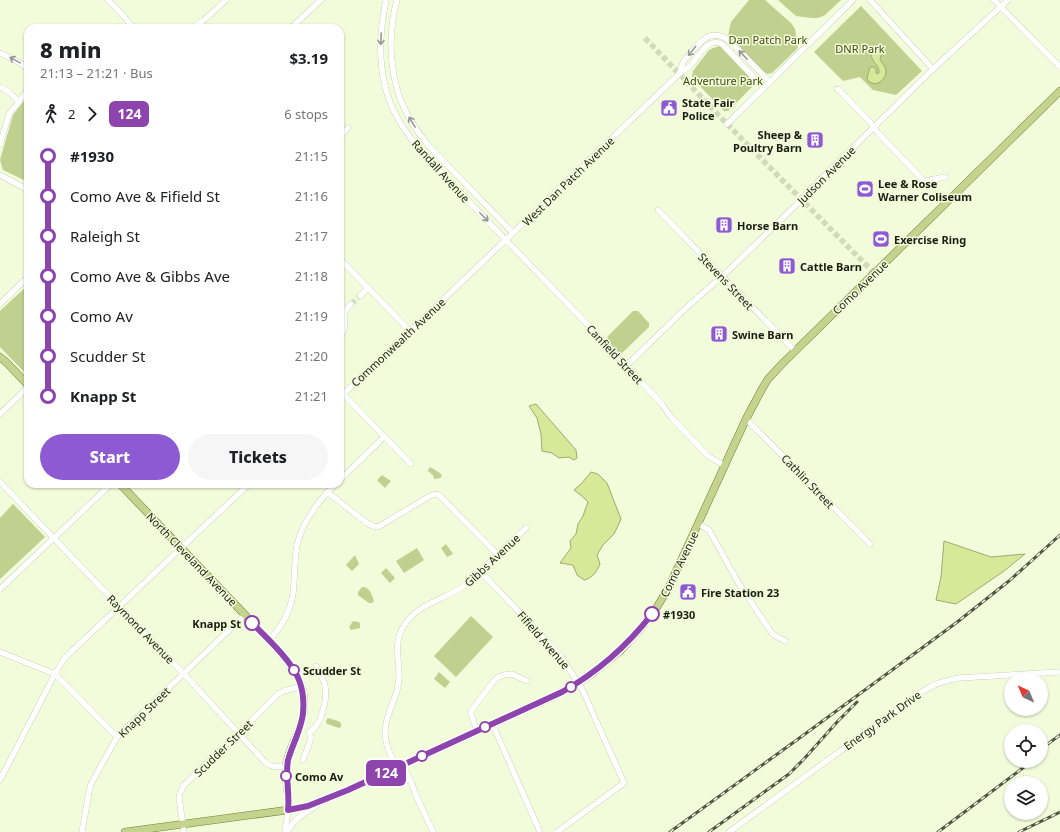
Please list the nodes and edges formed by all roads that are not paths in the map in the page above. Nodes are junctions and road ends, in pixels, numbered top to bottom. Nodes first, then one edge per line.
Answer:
1 (108, 0) edge
2 (226, 0) edge
3 (321, 0) edge
4 (386, 0) edge
5 (397, 0) edge
6 (853, 0) edge
7 (870, 0) edge
8 (994, 0) edge
9 (1008, 0) edge
10 (1001, 7) junction
11 (130, 24) edge
12 (197, 24) edge
13 (295, 24) edge
14 (0, 53) edge
15 (24, 66) edge
16 (1060, 67) edge
17 (933, 69) junction
18 (679, 74) junction
19 (770, 82) junction
20 (0, 87) edge
21 (764, 88) junction
22 (837, 89) dead end
23 (1060, 91) edge
24 (23, 100) joint
25 (403, 104) junction
26 (393, 108) junction
27 (727, 124) dead end
28 (874, 127) junction
29 (348, 128) dead end
30 (344, 132) edge
31 (0, 145) edge
32 (0, 175) edge
33 (945, 177) dead end
34 (24, 188) edge
35 (658, 210) dead end
36 (513, 233) junction
37 (506, 240) junction
38 (344, 263) edge
39 (722, 277) junction
40 (24, 281) edge
41 (456, 287) joint
42 (368, 288) junction
43 (360, 296) tunnel mouth
44 (0, 304) edge
45 (351, 304) tunnel mouth
46 (344, 332) edge
47 (410, 332) junction
48 (794, 352) junction
49 (0, 357) edge
50 (626, 366) junction
51 (24, 381) edge
52 (24, 390) edge
53 (344, 392) edge
54 (344, 398) edge
55 (0, 414) edge
56 (746, 419) junction
57 (384, 437) junction
58 (411, 464) dead end
59 (724, 466) junction
60 (344, 476) edge
61 (0, 482) edge
62 (107, 488) edge
63 (124, 488) edge
64 (245, 488) edge
65 (332, 488) edge
66 (327, 492) junction
67 (699, 524) junction
68 (526, 528) dead end
69 (55, 538) junction
70 (870, 544) dead end
71 (182, 548) junction
72 (498, 555) junction
73 (481, 572) junction
74 (0, 589) edge
75 (120, 606) junction
76 (245, 615) junction
77 (269, 640) junction
78 (785, 641) dead end
79 (0, 652) edge
80 (316, 666) dead end
81 (1060, 672) edge
82 (55, 674) junction
83 (184, 674) junction
84 (527, 681) dead end
85 (578, 682) junction
86 (301, 686) junction
87 (492, 723) junction
88 (476, 730) junction
89 (298, 732) junction
90 (309, 732) junction
91 (239, 733) junction
92 (117, 737) junction
93 (303, 760) dead end
94 (400, 766) junction
95 (286, 767) junction
96 (0, 780) edge
97 (322, 801) junction
98 (288, 810) junction
99 (182, 824) junction
100 (82, 832) edge
101 (126, 832) edge
102 (184, 832) edge
103 (286, 832) edge
104 (433, 832) edge
105 (540, 832) edge
106 (557, 832) edge
107 (728, 832) edge

1 - 11 street
2 - 12 street
3 - 13 street
4 -> 26 street, Randall Avenue
5 - 25 street, Randall Avenue
6 - 19 street
7 - 17 street
8 - 10 street
9 - 10 street, Judson Avenue
10 - 16 street
10 - 17 street, Judson Avenue
15 -> 14 street
17 - 28 street, Judson Avenue
19 -> 18 street, West Dan Patch Avenue
18 - 21 street, West Dan Patch Avenue
18 - 36 street, West Dan Patch Avenue
19 - 21 street
20 - 24 street
21 - 27 street
22 - 28 street
23 - 48 main road, Como Avenue
24 - 31 street
25 - 26 street
36 -> 25 street, Randall Avenue
26 -> 37 street, Randall Avenue
28 - 33 street
28 - 39 street, Judson Avenue
29 - 30 street
32 - 34 street
35 - 39 street, Stevens Street
36 - 37 street, West Dan Patch Avenue
37 - 41 street, West Dan Patch Avenue
37 - 50 street, Canfield Street
38 - 42 street
39 - 48 street, Stevens Street
39 - 50 street, Judson Avenue
40 - 44 street
41 - 47 street, Commonwealth Avenue
42 - 43 street
42 - 47 street
45 - 46 street
47 - 53 street, Commonwealth Avenue
48 - 56 main road, Como Avenue
49 - 51 main road
50 - 59 street, Canfield Street
52 - 55 street
54 - 57 street
56 - 59 main road, Como Avenue
56 - 70 street, Cathlin Street
57 - 58 street
57 - 60 street
59 - 67 main road, Como Avenue
61 - 69 street, Raymond Avenue
62 - 69 street
63 - 71 main road, North Cleveland Avenue
64 - 71 street
65 - 66 street
66 - 72 street
66 - 77 street
67 - 78 street
67 - 85 main road, Como Avenue
68 - 72 street, Gibbs Avenue
69 - 74 street
69 - 75 street, Raymond Avenue
71 - 75 street
71 - 76 main road, North Cleveland Avenue
72 - 73 street, Gibbs Avenue
73 - 85 street, Fifield Avenue
73 - 94 street, Gibbs Avenue
75 - 82 street
75 - 83 street, Raymond Avenue
76 - 77 main road, North Cleveland Avenue
76 - 83 street, Knapp Street
77 - 86 main road, North Cleveland Avenue
79 - 82 street
80 - 90 street
81 - 107 street, Energy Park Drive
82 - 92 street
82 - 96 street
83 - 91 street, Raymond Avenue
83 - 92 street, Knapp Street
84 - 88 street
85 - 87 main road, Como Avenue
85 - 106 street, Fifield Avenue
86 - 89 main road, North Cleveland Avenue
86 - 91 street, Scudder Street
87 - 88 main road, Como Avenue
87 - 105 street
88 - 94 main road, Como Avenue
89 - 90 street
89 - 95 main road, North Cleveland Avenue
90 - 93 street
91 - 95 street, Raymond Avenue
91 - 99 street, Scudder Street
92 - 100 street, Knapp Street
94 - 97 main road, Como Avenue
94 - 104 street, Gibbs Avenue
95 - 98 main road, North Cleveland Avenue
97 - 98 main road, Como Avenue
97 - 103 street
98 - 99 main road, Como Avenue
98 - 103 street
99 - 101 main road, Como Avenue
99 - 102 street, Scudder Street

